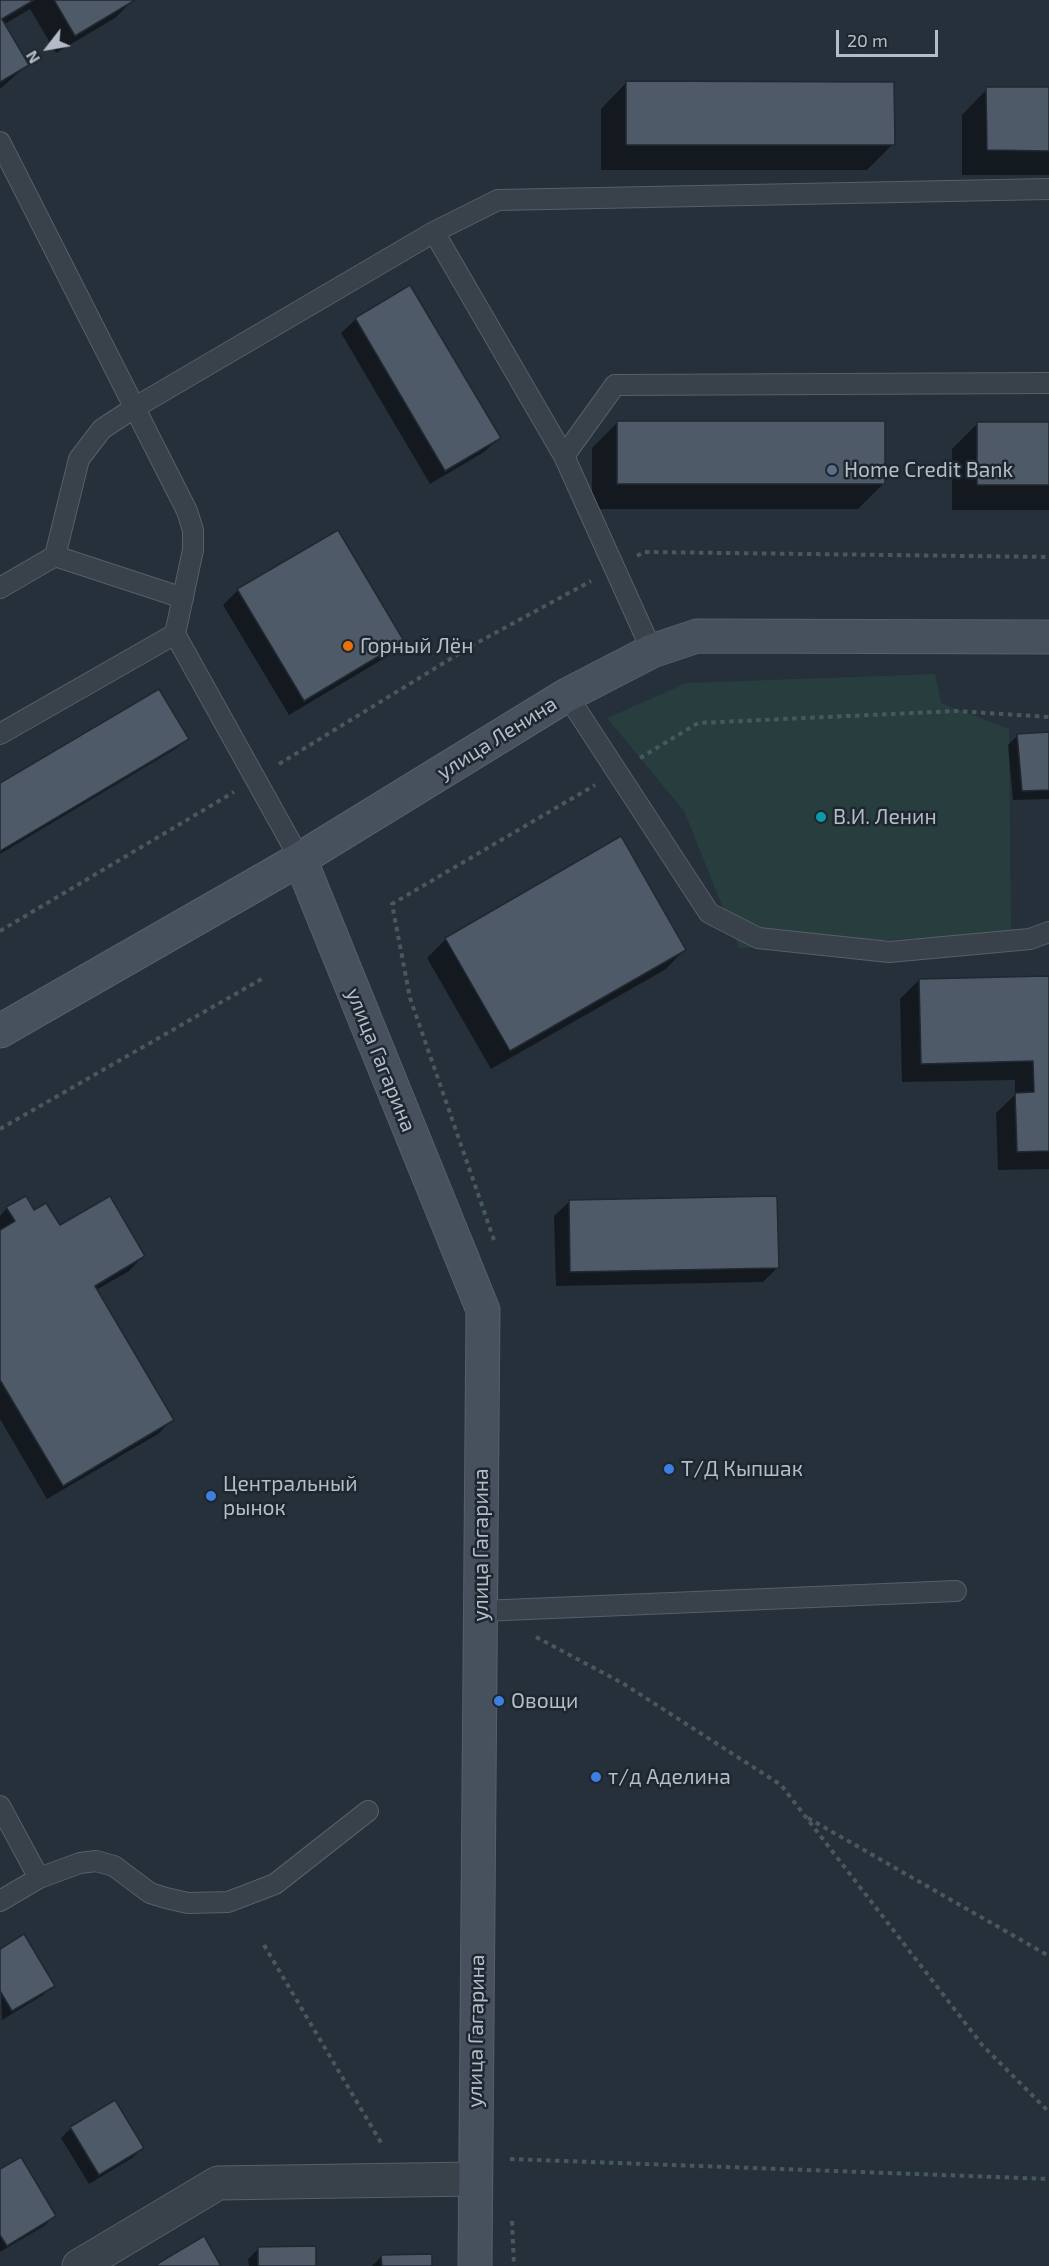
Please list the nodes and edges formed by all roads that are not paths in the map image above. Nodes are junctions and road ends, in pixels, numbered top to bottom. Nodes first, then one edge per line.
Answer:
1 (0, 142) edge
2 (1049, 189) edge
3 (434, 232) junction
4 (1049, 383) edge
5 (134, 408) junction
6 (564, 456) junction
7 (55, 556) junction
8 (0, 588) edge
9 (183, 598) junction
10 (175, 634) junction
11 (1049, 637) edge
12 (652, 651) junction
13 (567, 695) junction
14 (0, 734) edge
15 (300, 859) junction
16 (1049, 932) edge
17 (0, 1031) edge
18 (956, 1591) dead end
19 (481, 1611) junction
20 (0, 1806) edge
21 (368, 1811) dead end
22 (39, 1878) junction
23 (0, 1901) edge
24 (473, 2179) junction
25 (79, 2266) edge
26 (475, 2266) edge

1 - 5 lane
2 - 3 lane
3 - 5 lane
3 - 6 lane
4 - 6 lane
5 - 7 lane
5 - 9 lane
6 - 12 lane
7 - 8 lane
7 - 9 lane
9 - 10 lane
10 - 14 lane
10 - 15 lane
11 - 12 street, улица Ленина
12 - 13 street, улица Ленина
13 - 15 street, улица Ленина
13 - 16 lane
15 - 17 street, улица Ленина
15 - 19 street, улица Гагарина
18 - 19 lane
19 - 24 street, улица Гагарина
20 - 22 lane
21 - 22 lane
22 - 23 lane
24 - 25 street
24 - 26 street, улица Гагарина

